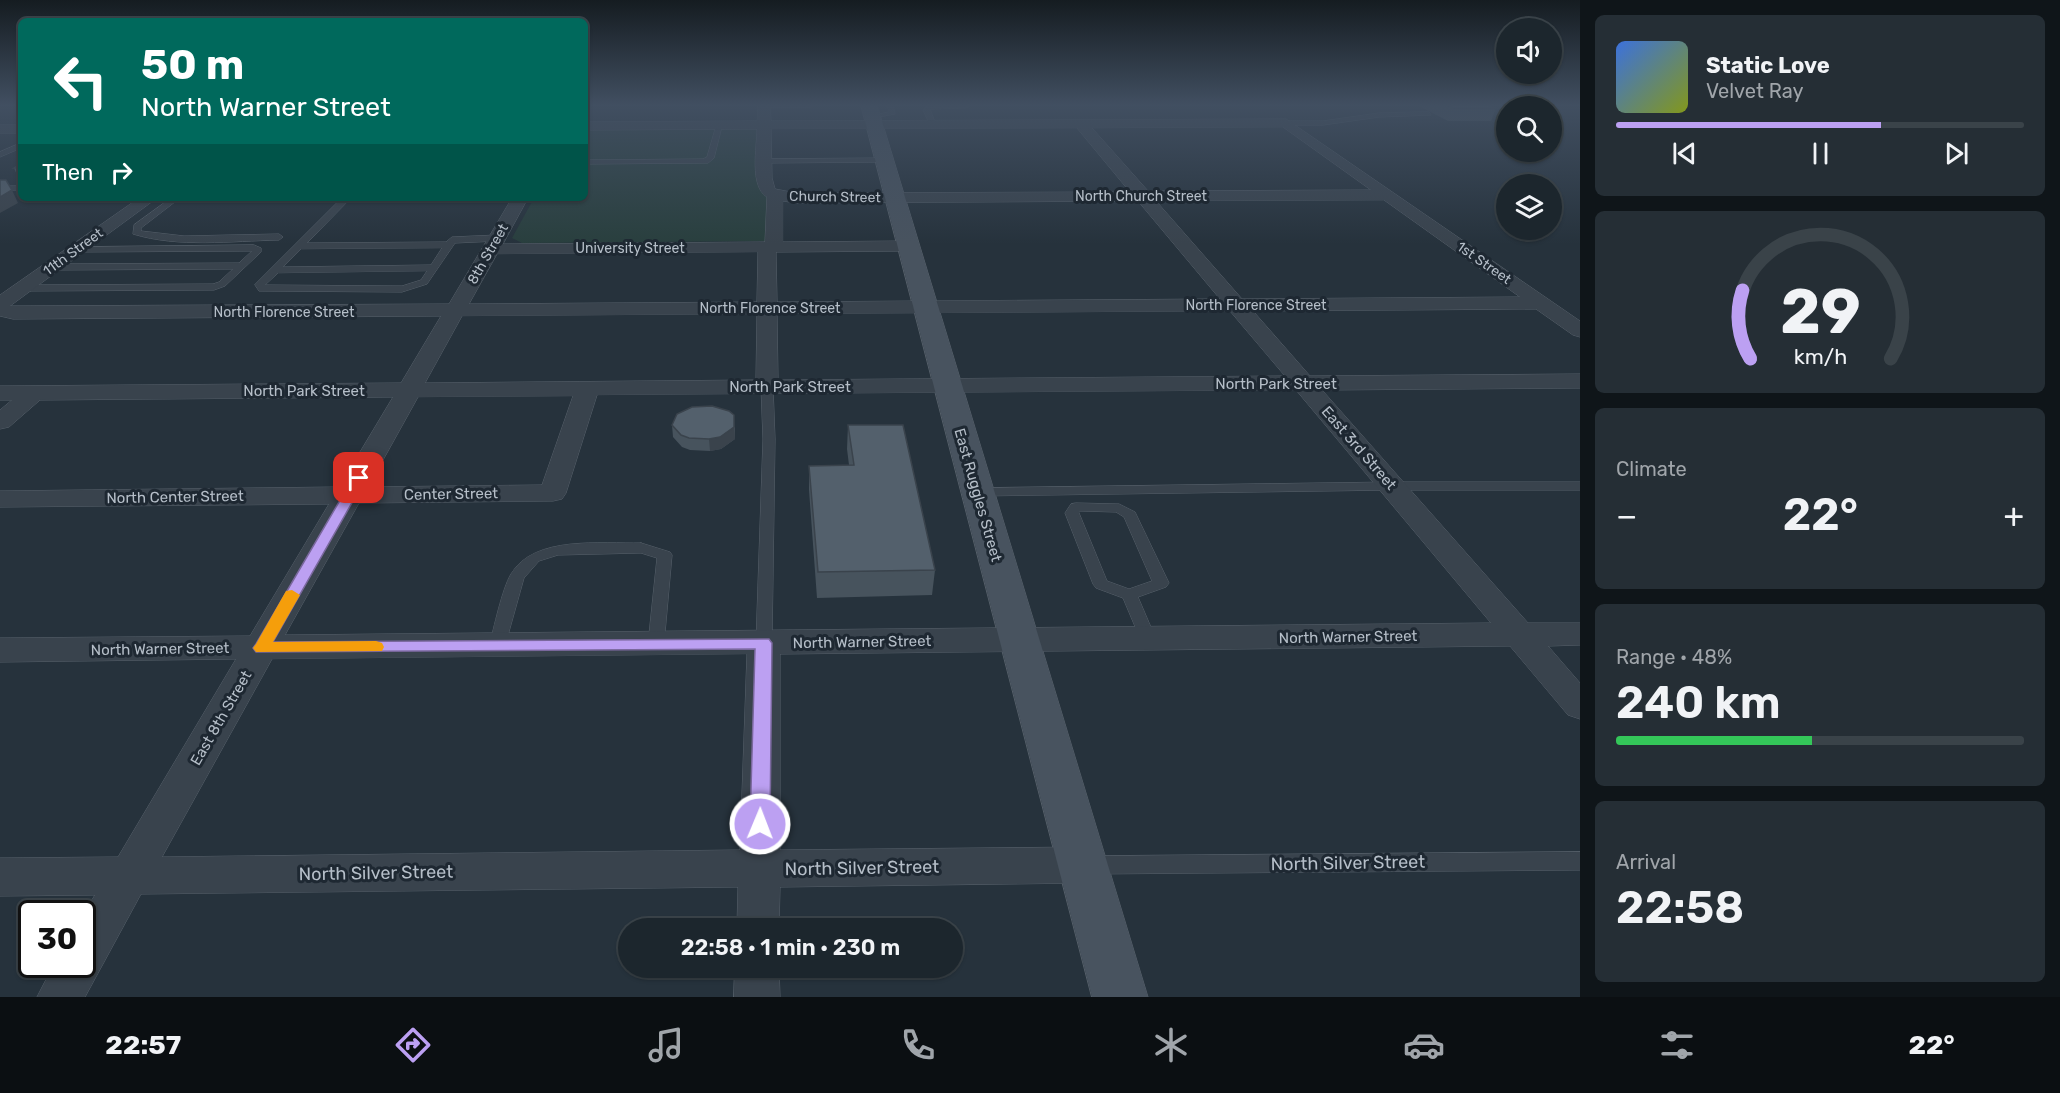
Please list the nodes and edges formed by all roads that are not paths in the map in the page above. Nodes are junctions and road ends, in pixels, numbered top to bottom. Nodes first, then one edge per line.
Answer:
1 (712, 152) edge
2 (764, 152) edge
3 (883, 152) edge
4 (1105, 152) edge
5 (1329, 152) edge
6 (884, 160) junction
7 (764, 161) junction
8 (588, 162) edge
9 (0, 188) edge
10 (18, 188) edge
11 (775, 195) junction
12 (1388, 195) junction
13 (1143, 196) junction
14 (895, 197) junction
15 (145, 201) edge
16 (172, 201) edge
17 (344, 201) edge
18 (518, 201) edge
19 (279, 237) dead end
20 (493, 244) junction
21 (449, 245) junction
22 (299, 246) junction
23 (908, 246) junction
24 (771, 247) junction
25 (76, 250) junction
26 (241, 266) junction
27 (52, 267) junction
28 (434, 268) junction
29 (275, 270) junction
30 (22, 288) junction
31 (353, 289) junction
32 (1541, 303) junction
33 (1237, 305) junction
34 (926, 307) junction
35 (768, 308) junction
36 (0, 309) edge
37 (456, 310) junction
38 (334, 312) junction
39 (1580, 331) edge
40 (1580, 381) edge
41 (1304, 384) junction
42 (947, 386) junction
43 (767, 387) junction
44 (587, 389) junction
45 (411, 390) junction
46 (0, 393) edge
47 (33, 393) junction
48 (0, 422) edge
49 (1392, 486) junction
50 (1580, 486) edge
51 (978, 492) junction
52 (349, 495) junction
53 (0, 499) edge
54 (1129, 595) junction
55 (1580, 634) edge
56 (1520, 635) junction
57 (1148, 639) junction
58 (1020, 640) junction
59 (764, 643) junction
60 (657, 644) junction
61 (497, 646) junction
62 (261, 648) junction
63 (0, 650) edge
64 (1580, 706) edge
65 (1580, 861) edge
66 (1083, 865) junction
67 (759, 870) junction
68 (130, 876) junction
69 (0, 878) edge
70 (758, 918) edge
71 (96, 934) edge
72 (71, 978) edge
73 (757, 978) edge
74 (60, 997) edge
75 (757, 997) edge
76 (1120, 997) edge

1 - 8 lane
2 - 7 street
3 - 6 street, East Ruggles Street
4 - 13 street, East 3rd Street
5 - 12 street, 1st Street
6 - 7 lane
6 - 14 street, East Ruggles Street
7 - 11 street
9 - 10 lane
11 - 14 street, Church Street
11 - 24 street
12 - 13 street, North Church Street
12 - 32 street, 1st Street
13 - 14 street, North Church Street
13 - 33 street, East 3rd Street
14 - 23 street, East Ruggles Street
15 - 25 street, 11th Street
16 - 19 lane
17 - 22 lane
18 - 20 street, 8th Street
20 - 21 lane
20 - 24 street, University Street
20 - 37 street, 8th Street
21 - 22 lane
21 - 28 lane
22 - 29 lane
23 - 24 street, University Street
23 - 34 street, East Ruggles Street
24 - 35 street
25 - 26 lane
25 - 27 street, 11th Street
26 - 27 lane
26 - 30 lane
27 - 30 street, 11th Street
28 - 29 lane
28 - 31 lane
29 - 31 lane
30 - 36 street, 11th Street
31 - 38 lane
32 - 33 street, North Florence Street
32 - 39 street, 1st Street
33 - 34 street, North Florence Street
33 - 41 street, East 3rd Street
34 - 35 street, North Florence Street
34 - 42 street, East Ruggles Street
35 - 37 street, North Florence Street
35 - 43 street
36 - 38 street, North Florence Street
37 - 38 street, North Florence Street
37 - 45 street, East 8th Street
40 - 41 street, North Park Street
41 - 42 street, North Park Street
41 - 49 street, East 3rd Street
42 - 43 street, North Park Street
42 - 51 street, East Ruggles Street
43 - 44 street, North Park Street
43 - 59 lane
44 - 45 street, North Park Street
44 - 52 street, Center Street
45 - 47 street, North Park Street
45 - 52 street, East 8th Street
46 - 47 street, North Park Street
47 - 48 street
49 - 50 lane
49 - 51 lane
49 - 56 street, East 3rd Street
51 - 58 street, East Ruggles Street
52 - 53 street, North Center Street
52 - 62 street, East 8th Street
54 - 54 lane
54 - 57 lane
55 - 56 street, North Warner Street
56 - 57 street, North Warner Street
56 - 64 street, East 3rd Street
57 - 58 street, North Warner Street
58 - 59 street, North Warner Street
58 - 66 street, East Ruggles Street
59 - 60 street, North Warner Street
59 - 67 street
60 - 61 street, North Warner Street
60 - 61 lane
61 - 62 street, North Warner Street
62 - 63 street, North Warner Street
62 - 68 street, East 8th Street
65 - 66 lane, North Silver Street
66 - 67 street, North Silver Street
66 - 76 street, East Ruggles Street
67 - 68 street, North Silver Street
67 - 70 street
68 - 69 street, North Silver Street
68 - 71 street
72 - 74 street
73 - 75 street

